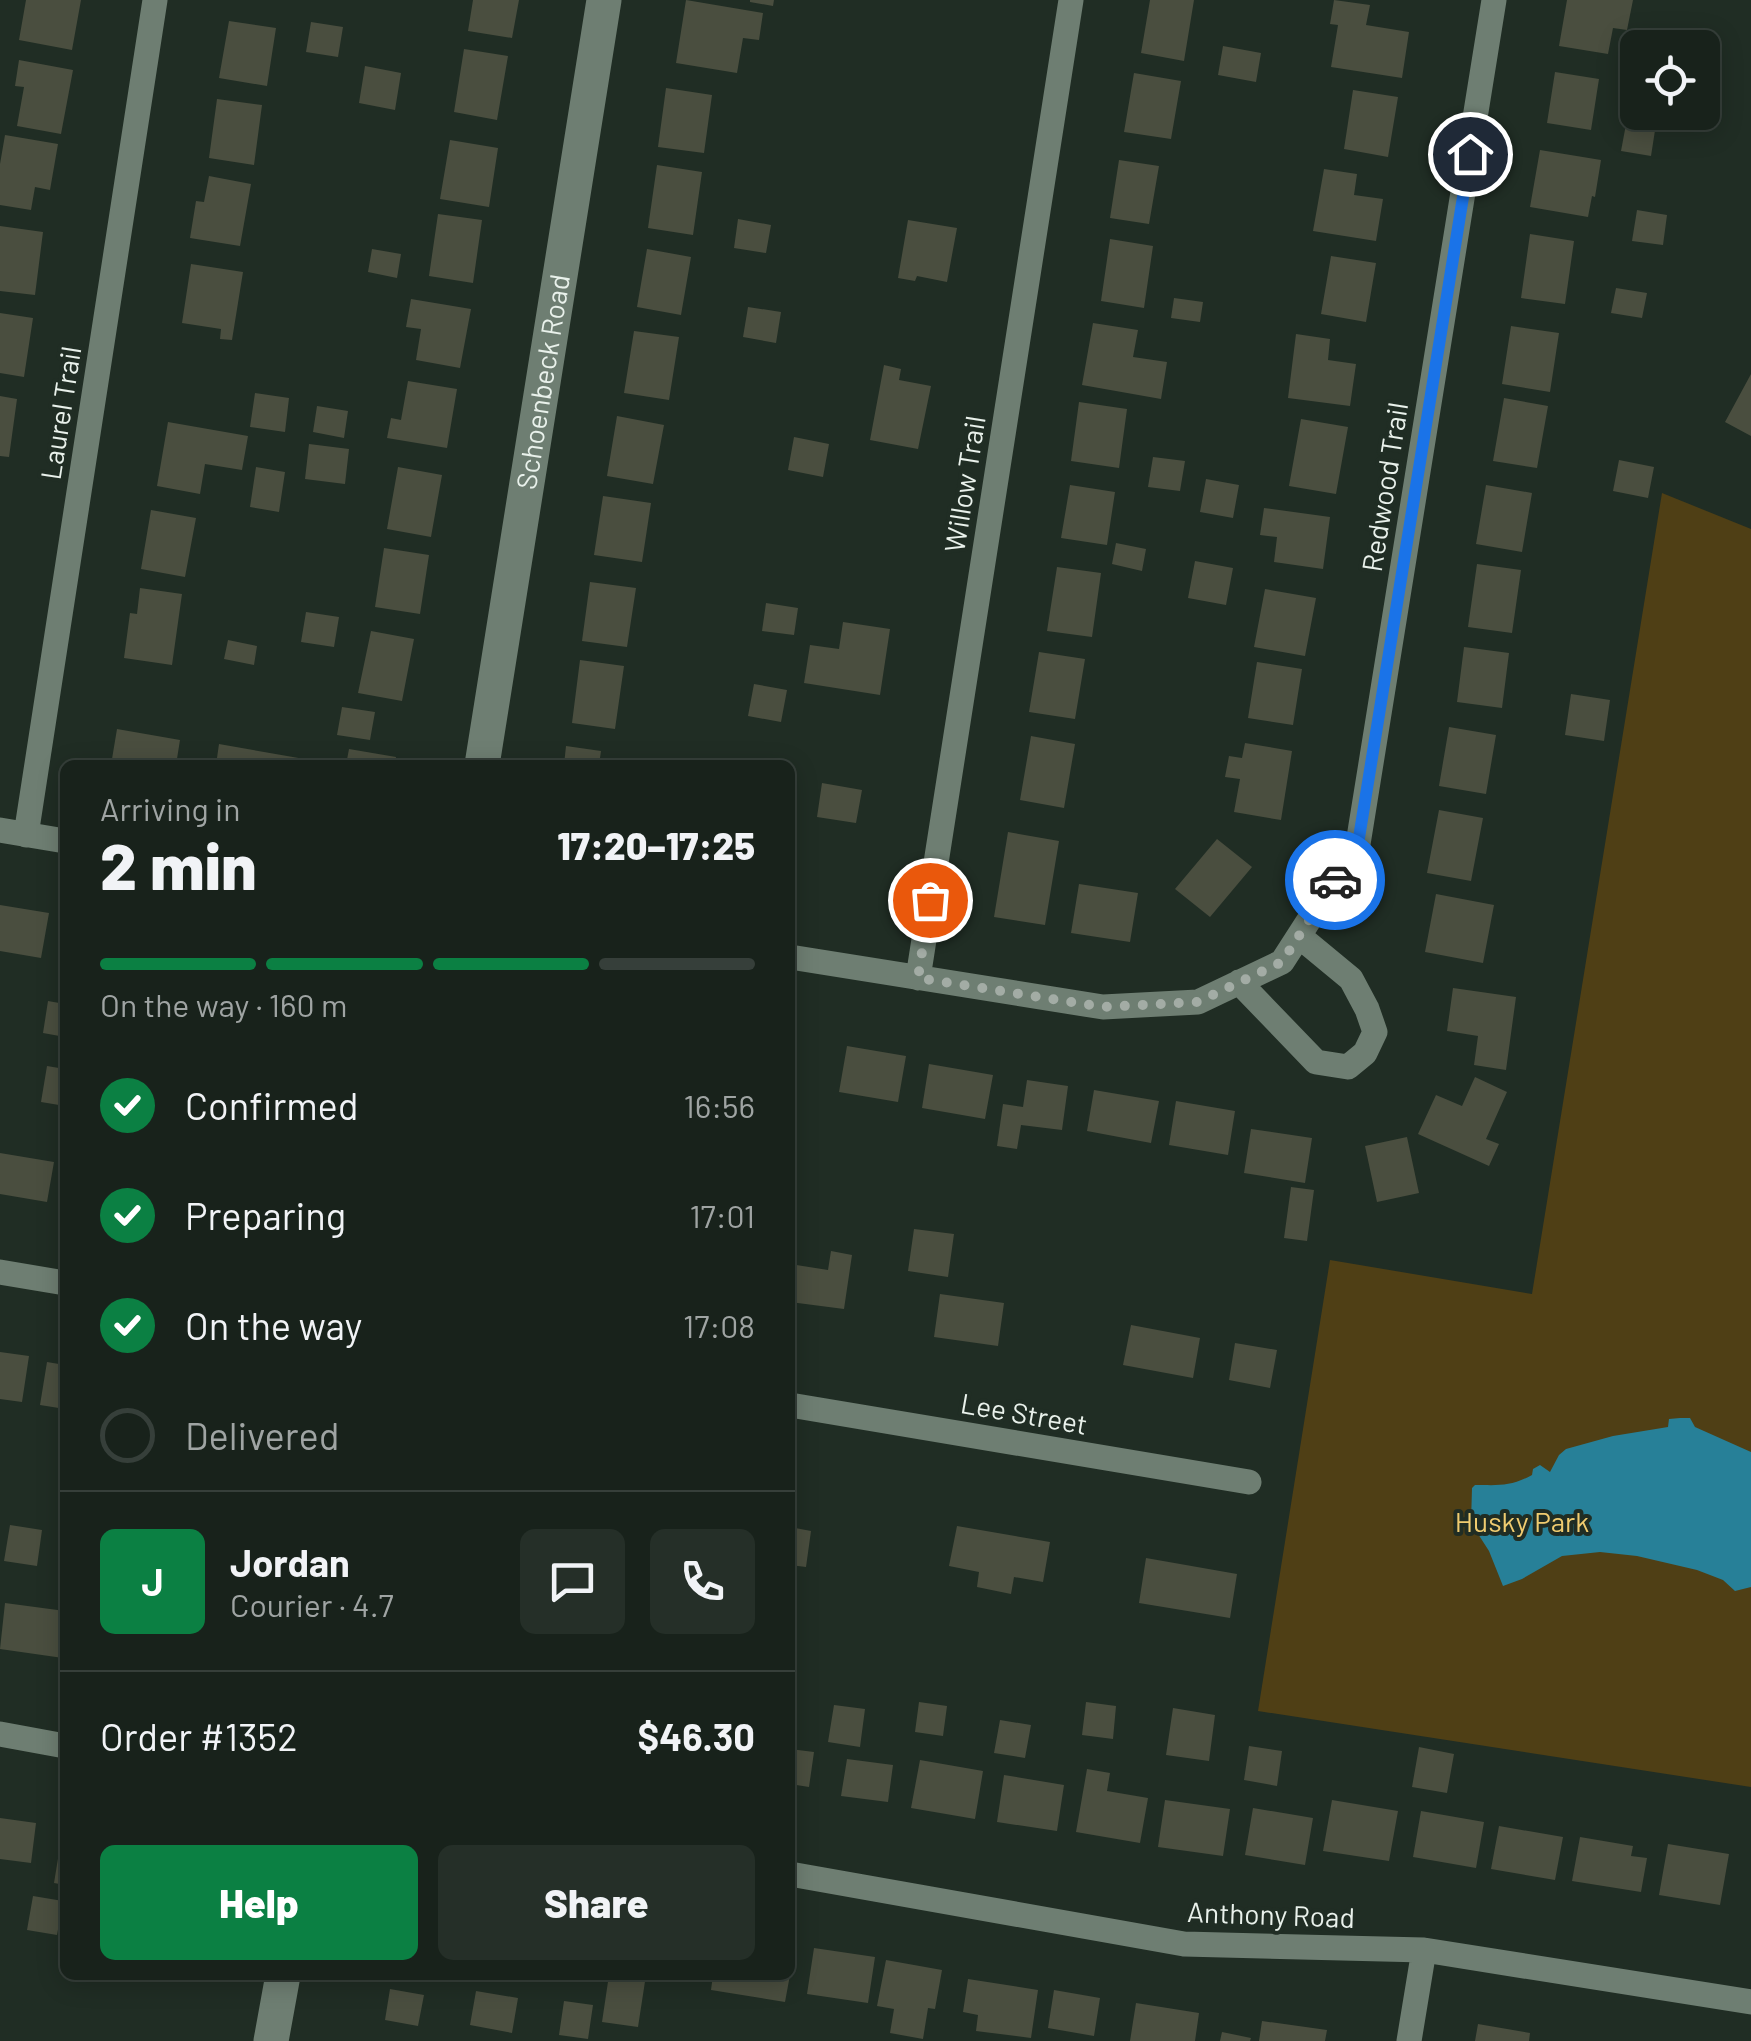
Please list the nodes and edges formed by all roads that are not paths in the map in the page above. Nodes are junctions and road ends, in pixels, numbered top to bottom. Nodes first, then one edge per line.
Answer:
1 (155, 0) edge
2 (604, 0) edge
3 (1071, 0) edge
4 (1494, 0) edge
5 (483, 760) edge
6 (0, 830) edge
7 (26, 834) junction
8 (60, 840) edge
9 (1299, 936) junction
10 (795, 958) edge
11 (918, 978) junction
12 (1239, 982) junction
13 (0, 1272) edge
14 (60, 1282) edge
15 (795, 1406) edge
16 (1249, 1482) dead end
17 (0, 1734) edge
18 (60, 1745) edge
19 (795, 1875) edge
20 (1424, 1950) junction
21 (281, 1980) edge
22 (1751, 2002) edge
23 (271, 2041) edge
24 (1409, 2041) edge

1 - 7 street, Laurel Trail
2 - 5 main road, Schoenbeck Road
3 - 11 street, Willow Trail
4 - 9 street, Redwood Trail
6 - 7 street
7 - 8 street
9 - 12 street, Redwood Trail
9 - 12 street
10 - 11 street
11 - 12 street
13 - 14 street
15 - 16 street, Lee Street
17 - 18 street
19 - 20 street, Anthony Road
20 - 22 street, Anthony Road
20 - 24 street
21 - 23 main road

